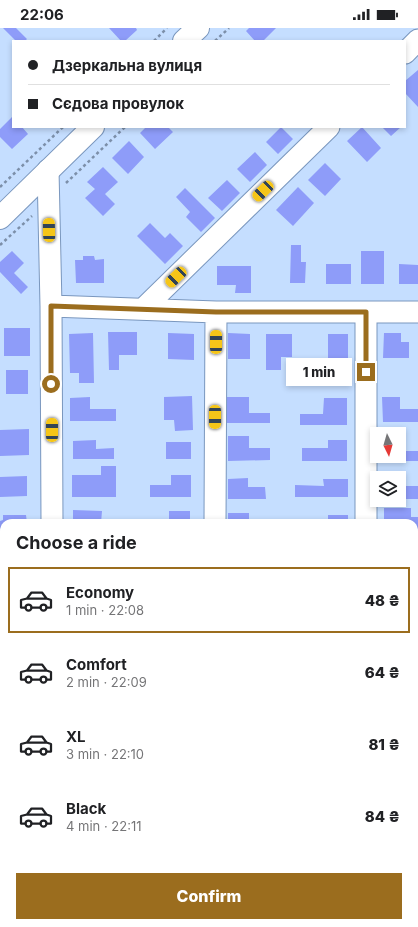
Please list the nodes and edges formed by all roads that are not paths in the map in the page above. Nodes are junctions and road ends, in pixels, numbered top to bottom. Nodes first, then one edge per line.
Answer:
1 (198, 28) edge
2 (185, 40) edge
3 (418, 40) edge
4 (406, 51) edge
5 (93, 128) edge
6 (328, 128) edge
7 (48, 170) junction
8 (0, 218) edge
9 (51, 306) junction
10 (143, 309) junction
11 (216, 312) junction
12 (366, 312) junction
13 (418, 312) edge
14 (52, 519) edge
15 (215, 519) edge
16 (366, 519) edge

1 - 2 main road
3 - 4 street
5 - 7 main road
6 - 10 street
7 - 8 main road
7 - 9 street
9 - 10 street
9 - 14 street
10 - 11 street
11 - 12 street
11 - 15 street
12 - 13 street
12 - 16 street

